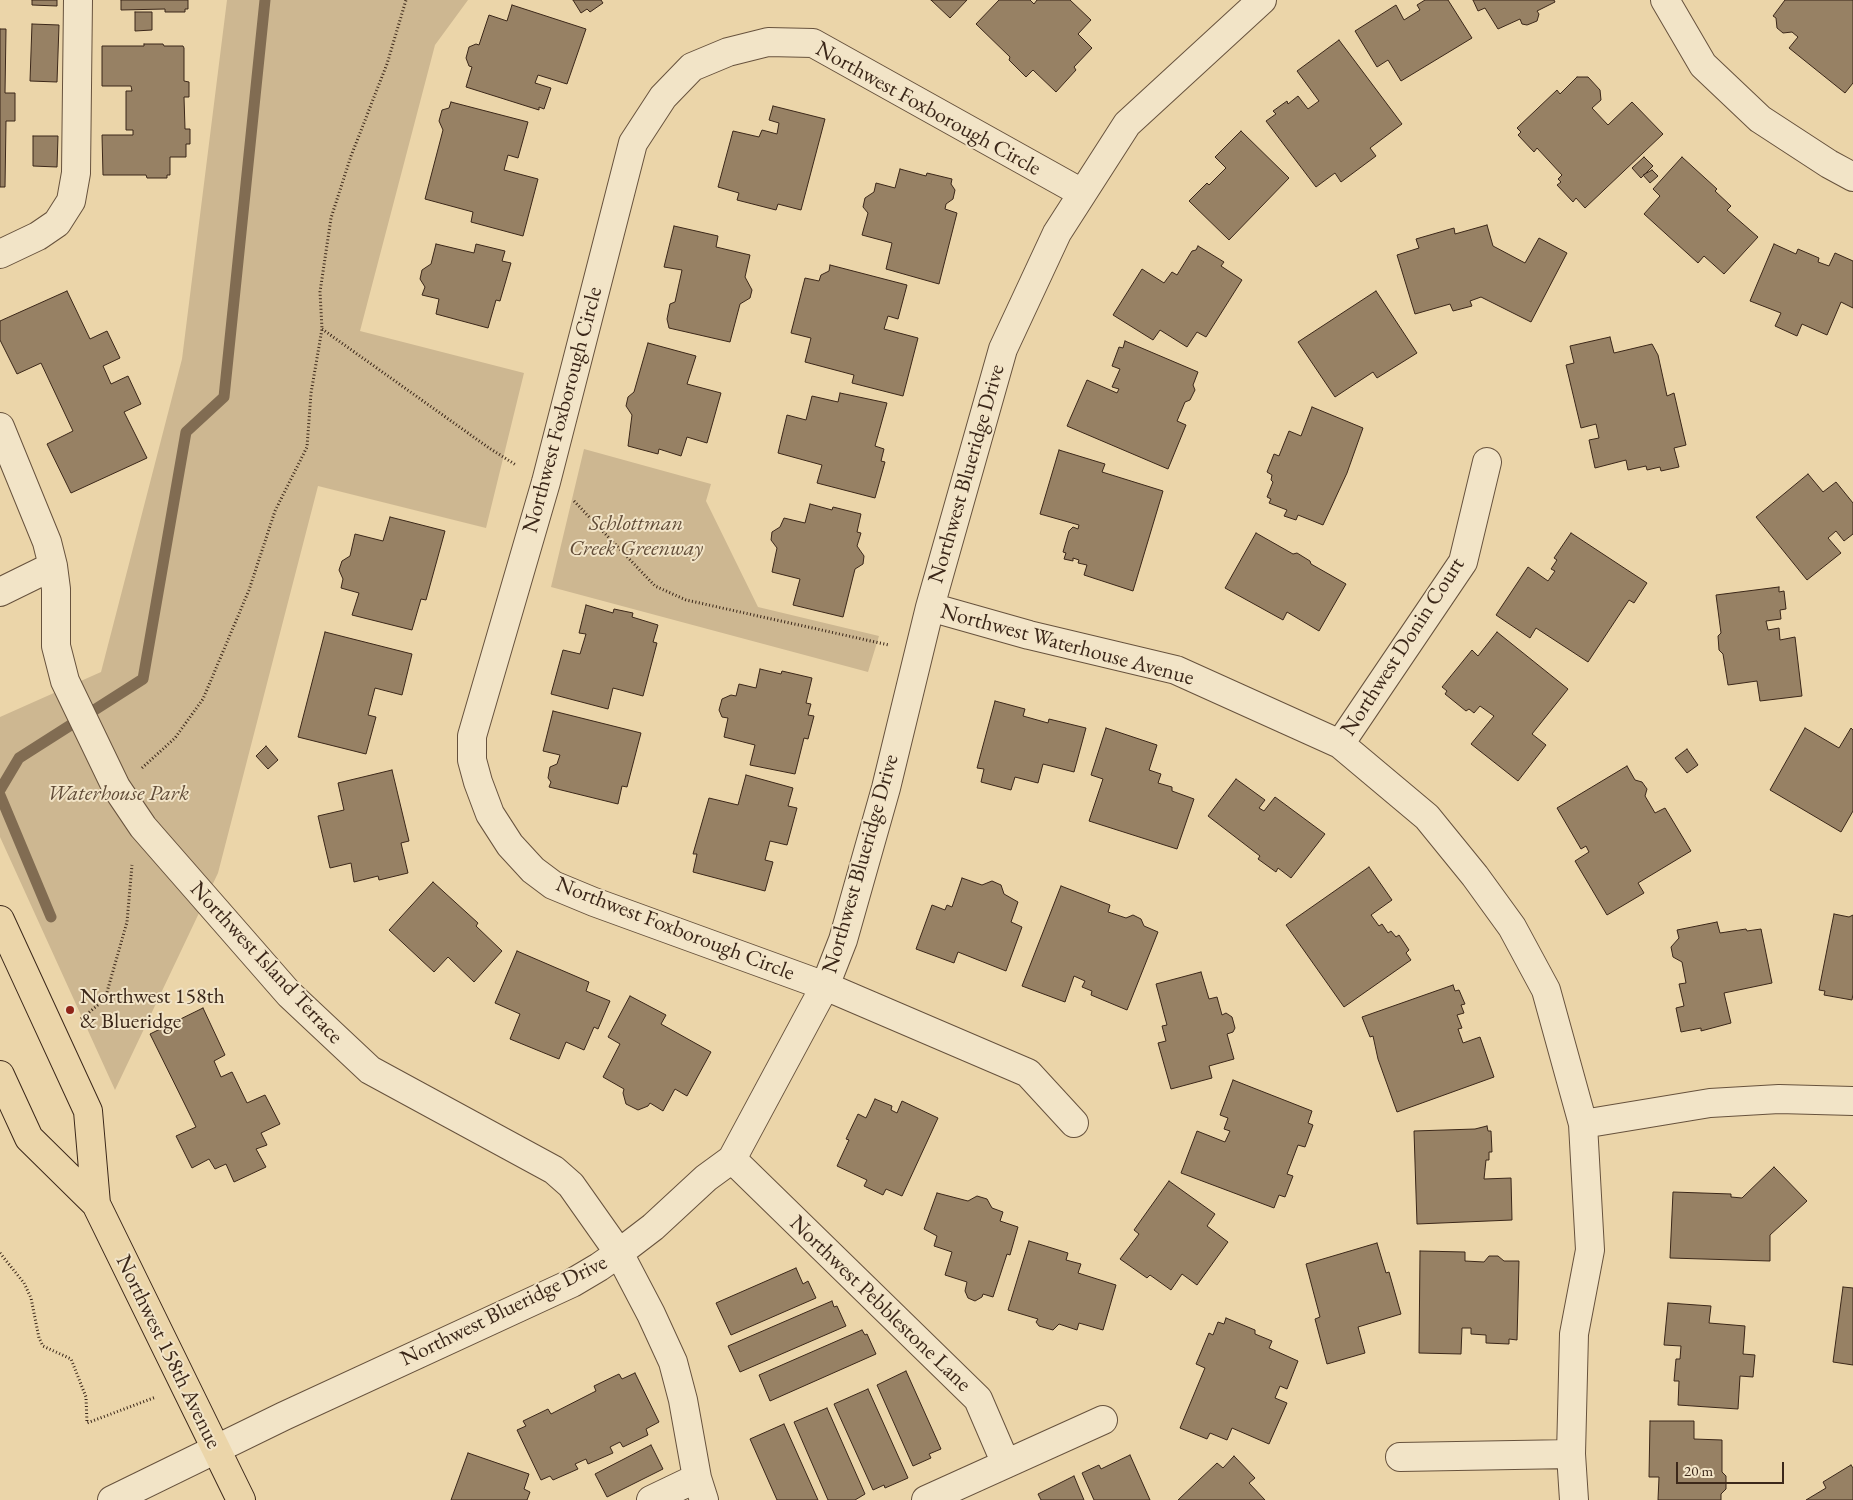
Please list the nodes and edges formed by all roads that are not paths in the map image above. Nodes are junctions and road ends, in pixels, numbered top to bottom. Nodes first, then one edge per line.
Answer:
1 (78, 0) edge
2 (1262, 0) edge
3 (1665, 0) edge
4 (1853, 177) edge
5 (1082, 193) junction
6 (0, 254) edge
7 (0, 427) edge
8 (1487, 462) dead end
9 (53, 566) junction
10 (0, 592) edge
11 (930, 607) junction
12 (1340, 744) junction
13 (0, 920) edge
14 (825, 986) junction
15 (0, 1075) edge
16 (1853, 1101) edge
17 (1074, 1123) dead end
18 (1583, 1124) junction
19 (732, 1159) junction
20 (96, 1204) junction
21 (619, 1254) junction
22 (1102, 1420) dead end
23 (216, 1450) junction
24 (1571, 1454) junction
25 (1400, 1457) dead end
26 (1006, 1464) junction
27 (700, 1489) edge
28 (112, 1500) edge
29 (241, 1500) edge
30 (651, 1500) edge
31 (926, 1500) edge
32 (1574, 1500) edge

1 - 6 street
2 - 5 street, Northwest Blueridge Drive
3 - 4 street
5 - 11 street, Northwest Blueridge Drive
5 - 14 street, Northwest Foxborough Circle
7 - 9 street, Northwest Island Terrace
8 - 12 street, Northwest Donin Court
9 - 10 street
9 - 21 street, Northwest Island Terrace
11 - 12 street, Northwest Waterhouse Avenue
11 - 14 street, Northwest Blueridge Drive
12 - 18 street, Northwest Waterhouse Avenue
13 - 20 main road, Northwest 158th Avenue
14 - 17 street, Northwest Foxborough Circle
14 - 19 street, Northwest Blueridge Drive
15 - 20 main road, Northwest 158th Avenue
16 - 18 street
18 - 24 street, Northwest Waterhouse Avenue
19 - 21 street, Northwest Blueridge Drive
19 - 26 street, Northwest Pebblestone Lane
20 - 23 main road, Northwest 158th Avenue
21 - 23 street, Northwest Blueridge Drive
21 - 27 street, Northwest Island Terrace
22 - 26 street
23 - 28 street, Northwest Blueridge Drive
23 - 29 main road, Northwest 158th Avenue
24 - 25 street
24 - 32 street, Northwest Waterhouse Avenue
26 - 31 street
27 - 30 street, Northwest Island Terrace

